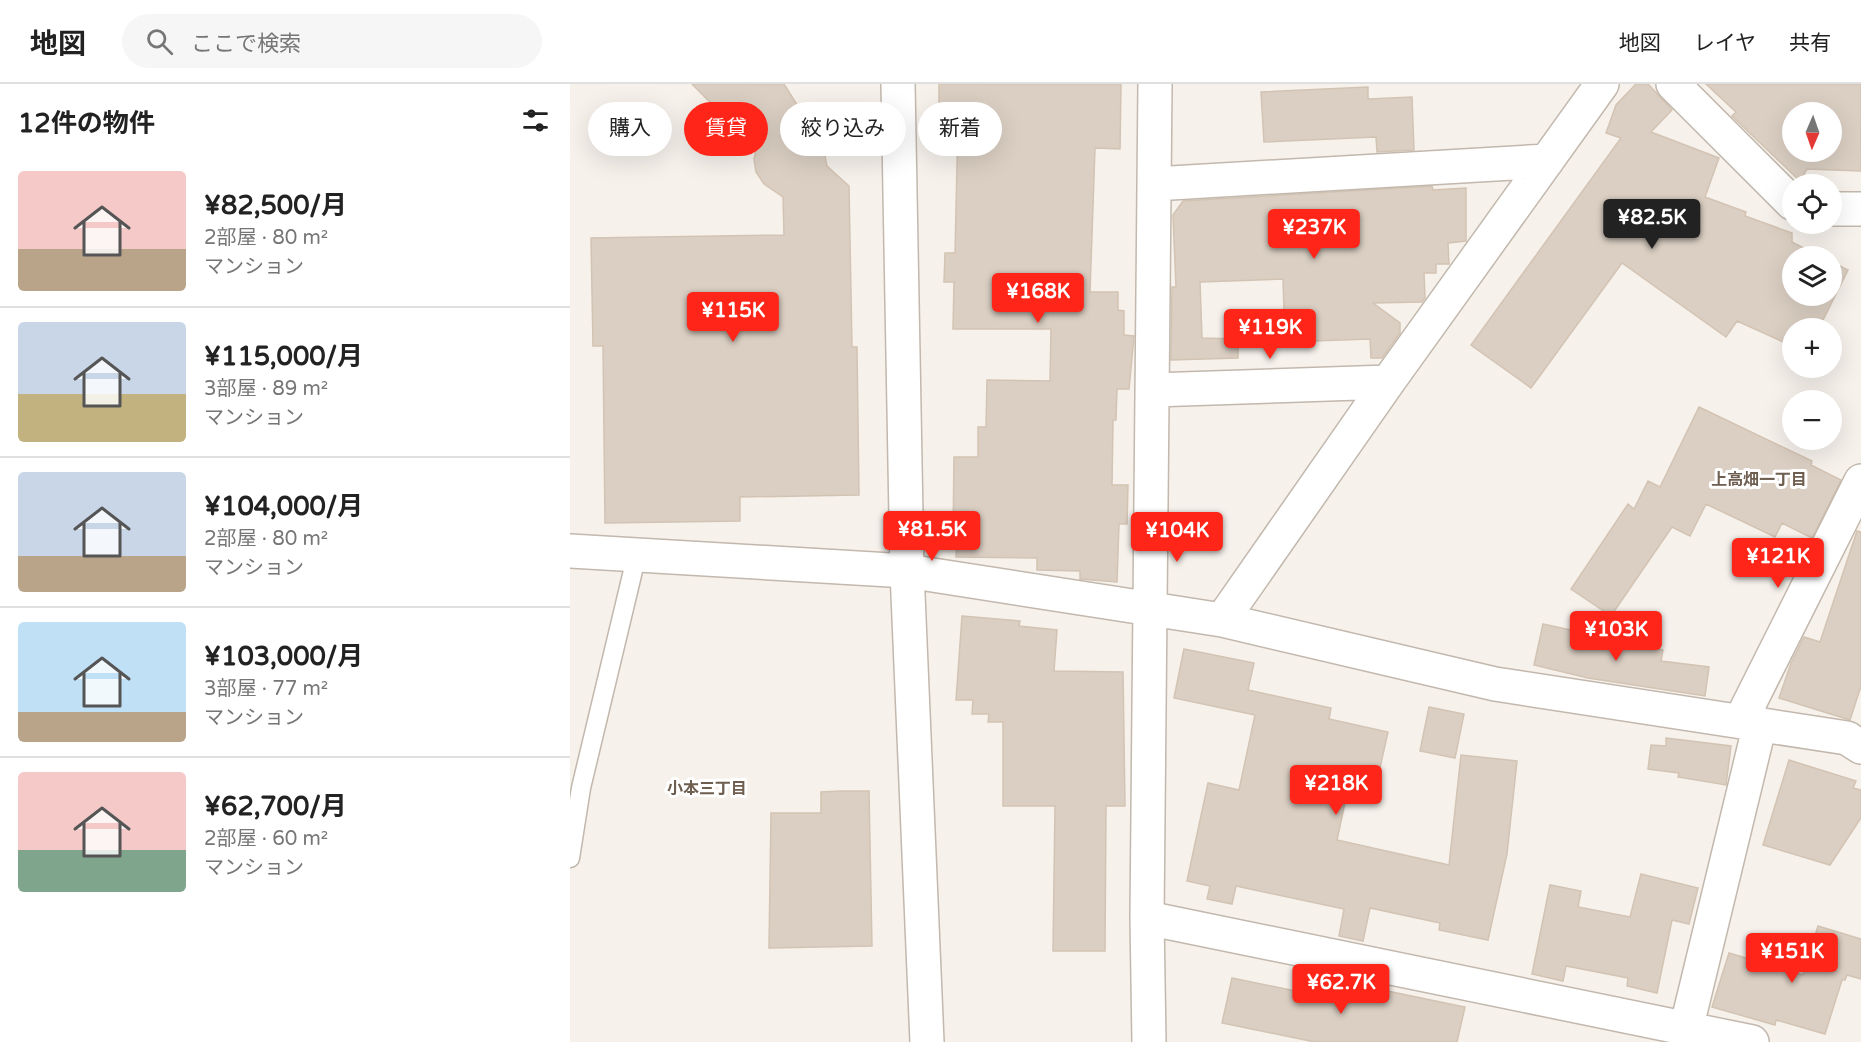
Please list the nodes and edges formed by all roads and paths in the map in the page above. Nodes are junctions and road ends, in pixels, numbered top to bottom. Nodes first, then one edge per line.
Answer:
1 (898, 84) edge
2 (1155, 84) edge
3 (1602, 84) edge
4 (1673, 84) edge
5 (1547, 161) junction
6 (1154, 184) junction
7 (1782, 193) edge
8 (1842, 209) edge
9 (1861, 209) edge
10 (1388, 382) junction
11 (1153, 390) junction
12 (1861, 481) edge
13 (570, 551) edge
14 (637, 554) junction
15 (907, 571) junction
16 (1152, 609) junction
17 (1222, 620) junction
18 (1751, 722) junction
19 (1861, 747) edge
20 (570, 858) edge
21 (1147, 918) junction
22 (1684, 1035) edge
23 (927, 1042) edge
24 (1149, 1042) edge
25 (1752, 1042) edge

1 - 15 street
2 - 6 street
3 - 5 street
4 - 7 street
5 - 6 street
5 - 10 street
6 - 11 street
8 - 9 street
10 - 11 street
10 - 17 street
11 - 16 street
12 - 18 street
13 - 14 street
14 - 15 street
14 - 20 lane
15 - 16 street
15 - 23 street
16 - 17 street
16 - 21 street
17 - 18 street
18 - 19 street
18 - 22 street
21 - 22 street
21 - 24 street
22 - 25 street

